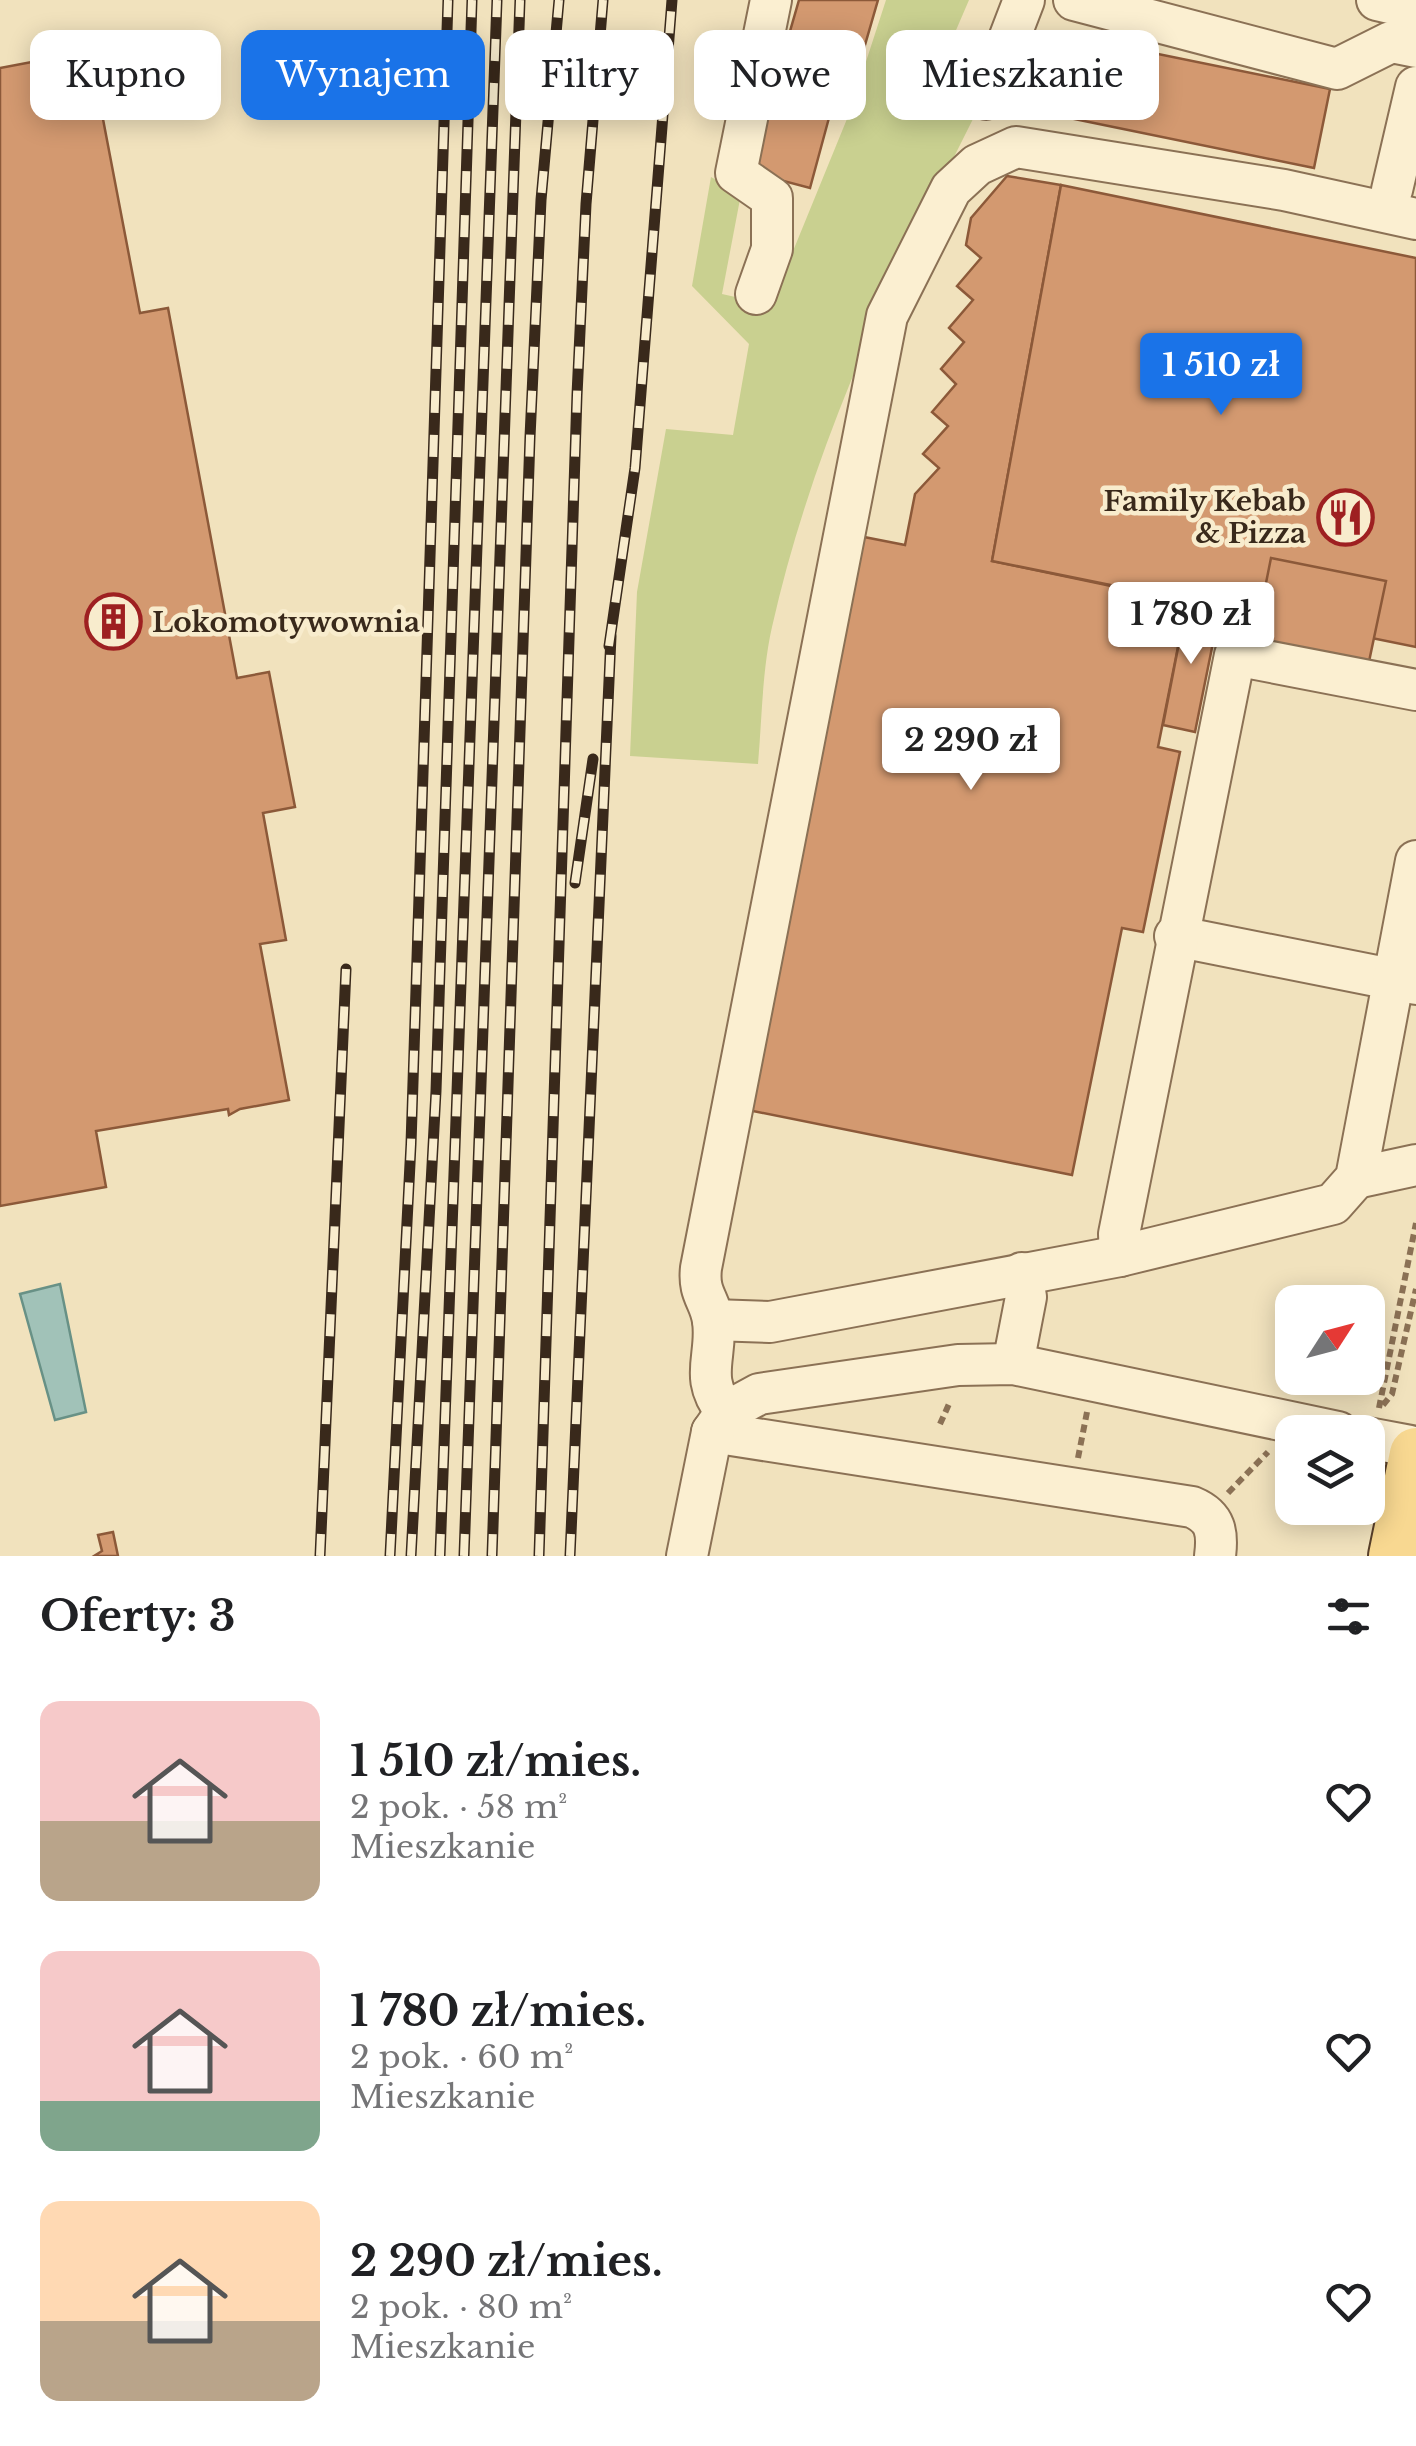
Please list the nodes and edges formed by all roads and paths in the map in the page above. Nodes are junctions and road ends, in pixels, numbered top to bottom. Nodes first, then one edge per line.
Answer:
1 (771, 0) edge
2 (1024, 0) edge
3 (1074, 0) edge
4 (1376, 0) edge
5 (1416, 8) edge
6 (1012, 30) edge
7 (1416, 46) edge
8 (1416, 87) edge
9 (1404, 204) edge
10 (756, 294) dead end
11 (1416, 690) edge
12 (1416, 861) edge
13 (1175, 936) junction
14 (1404, 981) edge
15 (1416, 1165) edge
16 (1356, 1178) junction
17 (1416, 1222) edge
18 (1120, 1256) junction
19 (1022, 1273) junction
20 (1416, 1289) edge
21 (713, 1320) junction
22 (1013, 1364) junction
23 (1088, 1406) dead end
24 (1375, 1415) edge
25 (1379, 1415) edge
26 (1275, 1419) edge
27 (719, 1422) junction
28 (1385, 1431) edge
29 (1416, 1450) edge
30 (1269, 1451) dead end
31 (1072, 1489) junction
32 (1218, 1504) dead end
33 (1404, 1525) edge
34 (687, 1556) edge
35 (1214, 1556) edge

1 - 10 lane
2 - 6 lane
3 - 7 lane
4 - 5 lane
8 - 9 lane
9 - 21 lane
11 - 13 lane
12 - 14 lane
13 - 14 lane
13 - 18 lane
14 - 16 lane
15 - 16 lane
16 - 18 lane
17 - 24 path
18 - 19 lane
19 - 21 lane
19 - 22 lane
20 - 25 path
21 - 27 lane
22 - 26 lane
22 - 27 lane
23 - 31 path
27 - 31 lane
27 - 34 lane
28 - 29 lane
29 - 33 main road
30 - 32 path
31 - 35 lane

